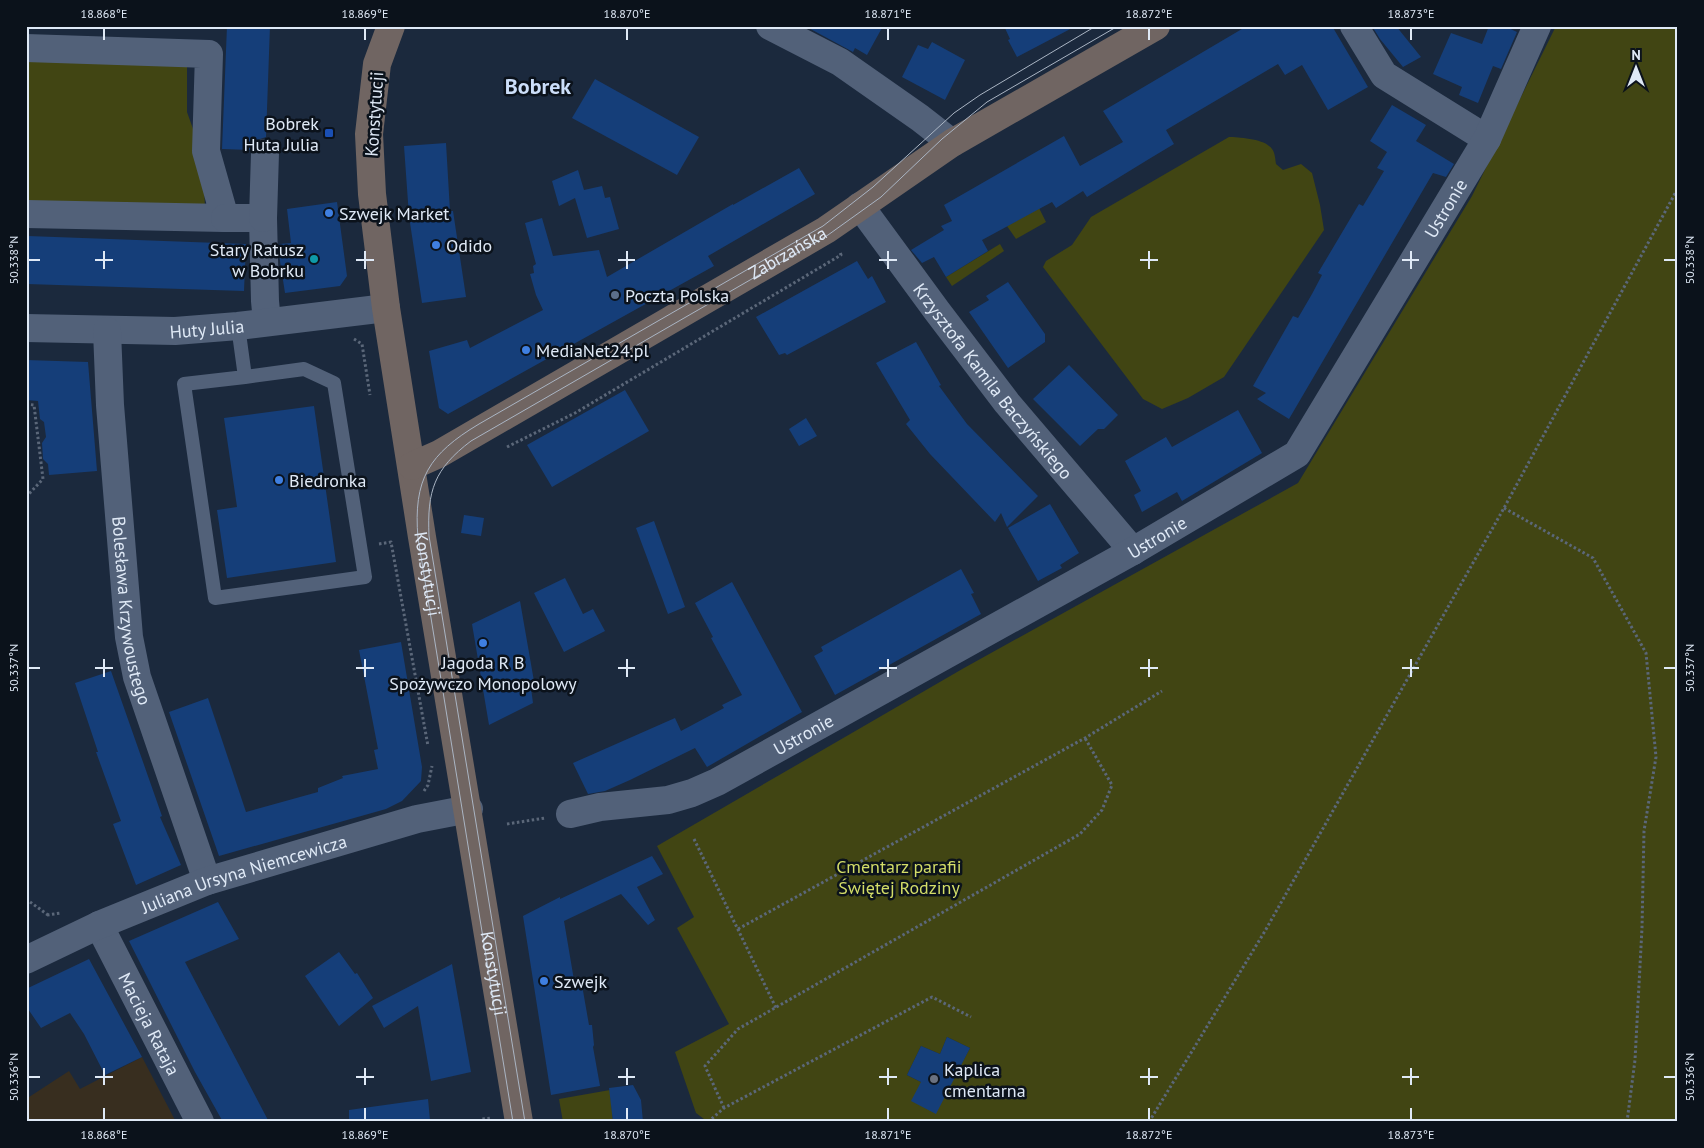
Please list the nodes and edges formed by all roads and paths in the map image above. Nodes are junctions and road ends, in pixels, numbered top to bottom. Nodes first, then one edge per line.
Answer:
1 (391, 26) edge
2 (770, 26) edge
3 (1156, 26) edge
4 (1354, 26) edge
5 (1537, 26) edge
6 (26, 48) edge
7 (1487, 139) junction
8 (952, 143) junction
9 (265, 153) dead end
10 (1678, 188) edge
11 (860, 206) junction
12 (26, 214) edge
13 (225, 218) junction
14 (263, 218) junction
15 (837, 248) dead end
16 (386, 308) junction
17 (268, 322) junction
18 (238, 326) junction
19 (26, 328) edge
20 (107, 331) junction
21 (348, 336) dead end
22 (246, 377) junction
23 (370, 396) dead end
24 (26, 404) edge
25 (504, 449) dead end
26 (412, 466) junction
27 (26, 497) edge
28 (1504, 508) junction
29 (391, 542) dead end
30 (1133, 551) junction
31 (1162, 691) dead end
32 (1085, 738) junction
33 (429, 750) dead end
34 (430, 760) dead end
35 (423, 792) dead end
36 (469, 809) junction
37 (570, 814) joint
38 (507, 824) dead end
39 (694, 839) dead end
40 (207, 881) junction
41 (26, 900) edge
42 (47, 915) dead end
43 (99, 926) junction
44 (738, 929) junction
45 (26, 960) edge
46 (776, 1008) junction
47 (971, 1017) dead end
48 (724, 1108) junction
49 (506, 1120) edge
50 (200, 1122) edge
51 (479, 1122) edge
52 (708, 1122) edge
53 (1149, 1122) edge
54 (1627, 1122) edge

1 - 16 street, Konstytucji
2 - 8 street
3 - 8 street, Zabrzańska
4 - 7 street
5 - 7 street, Ustronie
6 - 13 street
7 - 30 street, Ustronie
8 - 11 street, Zabrzańska
9 - 14 street
10 - 28 path
11 - 26 street, Zabrzańska
11 - 30 street, Krzysztofa Kamila Baczyńskiego
12 - 13 street
13 - 14 street
14 - 17 street
15 - 25 path
16 - 17 street, Huty Julia
16 - 26 street, Konstytucji
17 - 18 street, Huty Julia
18 - 20 street, Huty Julia
18 - 22 lane
19 - 20 street, Huty Julia
20 - 40 street, Bolesława Krzywoustego
21 - 23 path
22 - 22 lane
24 - 27 path
26 - 36 street, Konstytucji
28 - 53 path
28 - 54 path
29 - 33 path
30 - 37 street, Ustronie
31 - 32 path
32 - 44 path
32 - 46 path
34 - 35 path
36 - 40 street, Juliana Ursyna Niemcewicza
36 - 49 street, Konstytucji
37 - 38 path
39 - 44 path
40 - 43 street, Juliana Ursyna Niemcewicza
41 - 42 path
43 - 45 street, Juliana Ursyna Niemcewicza
43 - 50 street, Macieja Rataja
44 - 46 path
46 - 48 path
47 - 48 path
48 - 52 path
49 - 51 path

